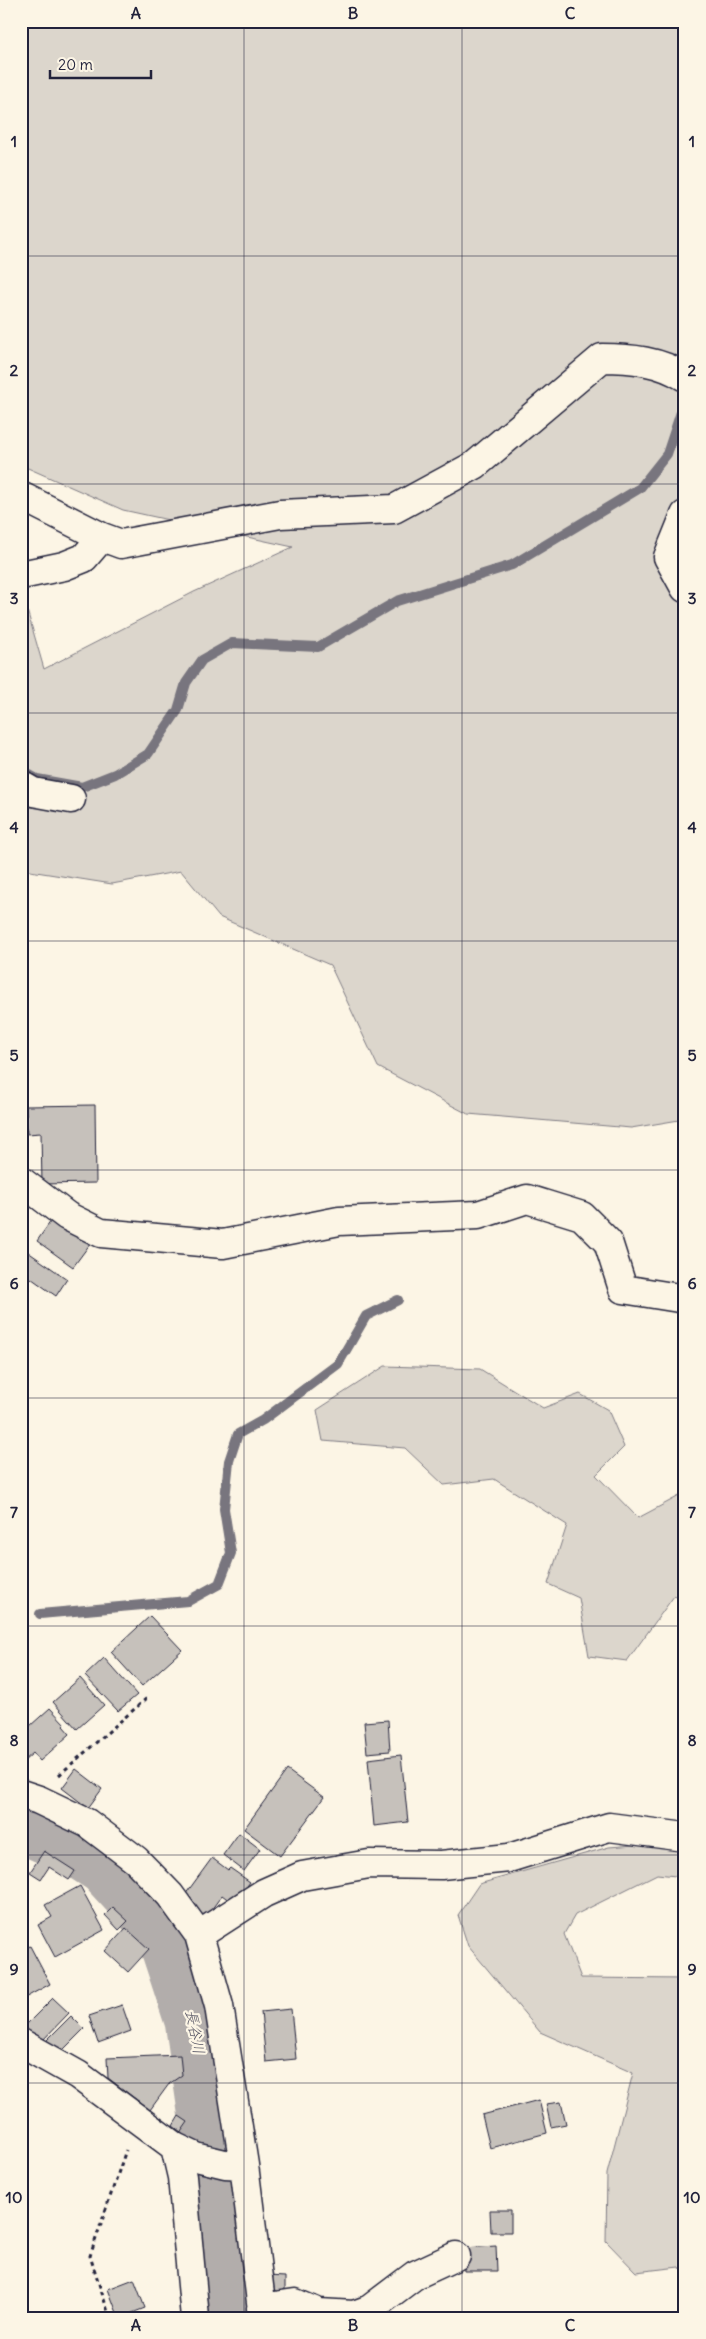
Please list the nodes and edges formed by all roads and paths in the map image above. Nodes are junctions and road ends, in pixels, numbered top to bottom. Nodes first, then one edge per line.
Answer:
1 (685, 377) edge
2 (21, 496) edge
3 (685, 515) edge
4 (102, 537) junction
5 (21, 574) edge
6 (685, 588) edge
7 (21, 785) edge
8 (71, 799) dead end
9 (21, 1181) edge
10 (685, 1299) edge
11 (147, 1698) dead end
12 (30, 1797) edge
13 (685, 1838) edge
14 (199, 1935) junction
15 (21, 2043) edge
16 (123, 2108) junction
17 (186, 2152) junction
18 (235, 2164) junction
19 (456, 2256) dead end
20 (262, 2313) edge
21 (110, 2318) edge
22 (195, 2318) edge

1 - 4 street
2 - 4 street
3 - 6 street
4 - 5 street
7 - 8 street
9 - 10 street
11 - 12 path
12 - 14 street
13 - 14 street
14 - 18 street
15 - 16 street
16 - 17 street
16 - 21 path
17 - 18 street
17 - 22 street
18 - 20 street
19 - 20 street

